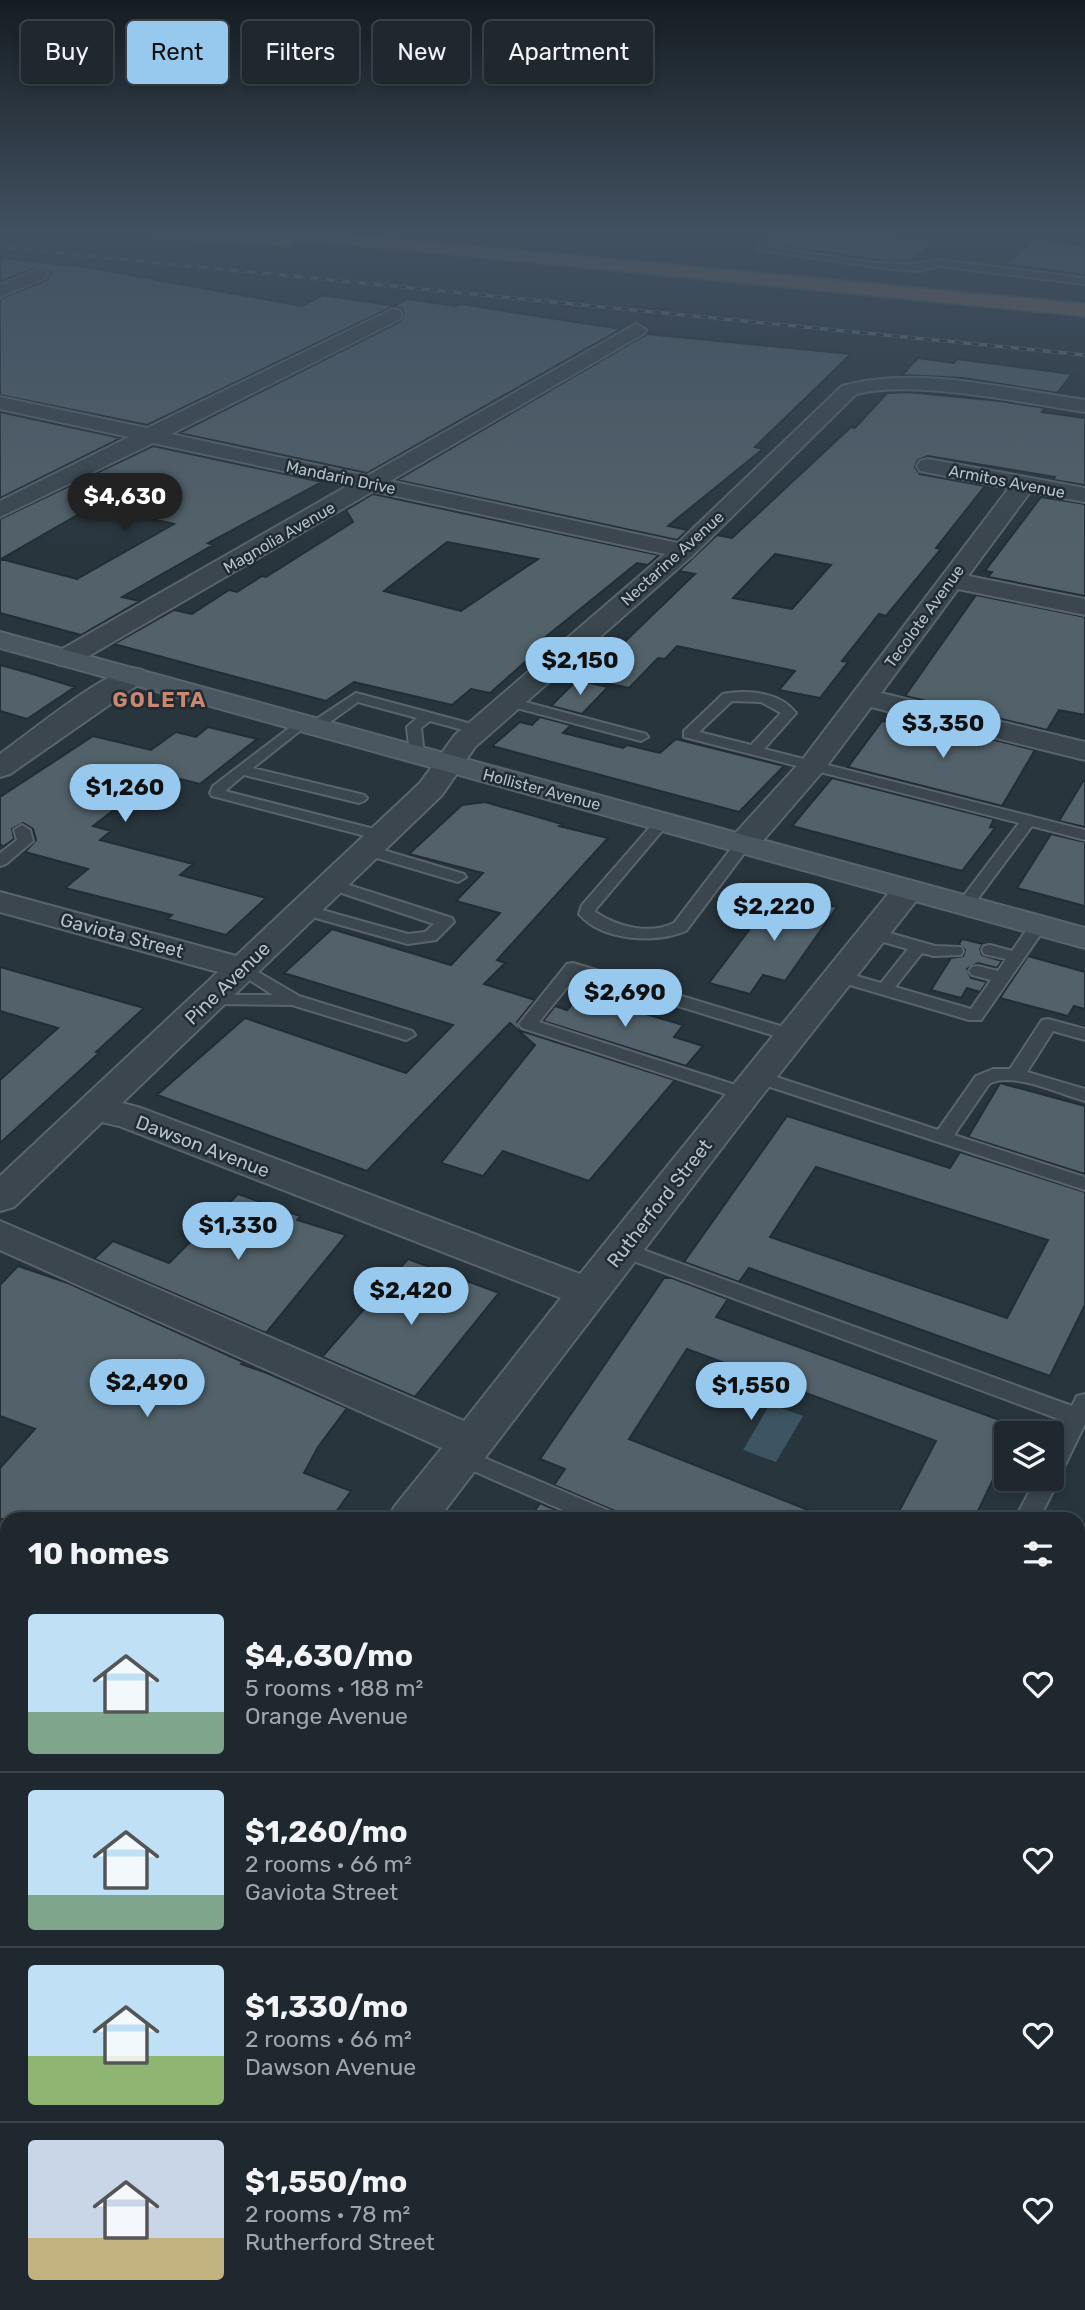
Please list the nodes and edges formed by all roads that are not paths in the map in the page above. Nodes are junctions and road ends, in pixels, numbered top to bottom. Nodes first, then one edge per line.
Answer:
1 (345, 339) edge
2 (621, 339) edge
3 (0, 403) edge
4 (1085, 406) edge
5 (150, 436) junction
6 (928, 466) dead end
7 (370, 484) junction
8 (1024, 484) junction
9 (1085, 495) edge
10 (0, 510) edge
11 (683, 551) junction
12 (951, 580) junction
13 (1085, 607) edge
14 (0, 640) edge
15 (66, 658) junction
16 (132, 676) junction
17 (865, 697) junction
18 (510, 702) junction
19 (428, 716) junction
20 (307, 725) junction
21 (478, 730) junction
22 (641, 737) dead end
23 (755, 750) junction
24 (1085, 751) edge
25 (433, 760) junction
26 (813, 765) junction
27 (0, 768) edge
28 (241, 770) junction
29 (359, 799) dead end
30 (1028, 821) junction
31 (662, 822) junction
32 (1085, 835) edge
33 (18, 837) dead end
34 (373, 843) junction
35 (743, 844) junction
36 (0, 862) edge
37 (458, 877) dead end
38 (330, 884) junction
39 (908, 890) junction
40 (0, 902) edge
41 (964, 905) junction
42 (304, 910) junction
43 (1039, 925) junction
44 (872, 933) junction
45 (1085, 938) edge
46 (927, 948) junction
47 (1010, 967) junction
48 (243, 968) junction
49 (839, 976) junction
50 (884, 989) junction
51 (210, 1000) junction
52 (293, 1000) junction
53 (406, 1035) dead end
54 (791, 1035) junction
55 (1085, 1035) edge
56 (1016, 1074) junction
57 (751, 1086) junction
58 (1085, 1096) edge
59 (92, 1109) junction
60 (943, 1137) junction
61 (1085, 1184) edge
62 (0, 1198) edge
63 (0, 1234) edge
64 (624, 1250) junction
65 (588, 1293) junction
66 (1081, 1410) edge
67 (1064, 1445) edge
68 (466, 1450) junction
69 (1041, 1491) edge
70 (417, 1512) edge
71 (592, 1512) edge
72 (1030, 1512) edge

1 - 5 street
2 - 7 street, Magnolia Avenue
3 - 5 street, Mandarin Drive
4 - 11 street, Nectarine Avenue
5 - 7 street, Mandarin Drive
5 - 10 street
6 - 8 street, Armitos Avenue
7 - 11 street, Mandarin Drive
7 - 15 street, Magnolia Avenue
8 - 9 street, Armitos Avenue
8 - 12 street, Tecolote Avenue
11 - 18 street, Nectarine Avenue
12 - 13 street
12 - 17 street, Tecolote Avenue
14 - 15 main road, Hollister Avenue
15 - 16 main road, Hollister Avenue
16 - 20 main road, Hollister Avenue
16 - 27 street
17 - 24 street
17 - 26 street, Tecolote Avenue
18 - 21 street, Nectarine Avenue
18 - 22 lane
19 - 20 lane
19 - 21 lane
19 - 25 lane
20 - 25 main road, Hollister Avenue
20 - 28 lane
21 - 25 street, Nectarine Avenue
23 - 23 lane
23 - 26 lane
25 - 31 main road, Hollister Avenue
25 - 34 street, Pine Avenue
26 - 30 lane
26 - 35 street, Tecolote Avenue
28 - 29 lane
28 - 34 lane
30 - 32 lane
30 - 41 lane
31 - 35 main road, Hollister Avenue
31 - 35 lane
33 - 36 lane
34 - 37 lane
34 - 38 street, Pine Avenue
35 - 39 main road, Hollister Avenue
38 - 42 street, Pine Avenue
38 - 42 lane
39 - 41 main road, Hollister Avenue
39 - 44 street, Rutherford Street
40 - 48 street, Gaviota Street
41 - 43 main road, Hollister Avenue
42 - 48 street, Pine Avenue
43 - 45 main road, Hollister Avenue
43 - 47 lane
44 - 46 lane
44 - 49 street, Rutherford Street
46 - 46 lane
46 - 50 lane
47 - 47 lane
47 - 50 lane
48 - 51 street, Pine Avenue
48 - 52 lane
49 - 50 lane
49 - 54 street, Rutherford Street
51 - 52 lane
51 - 59 street, Pine Avenue
52 - 53 lane
54 - 57 street, Rutherford Street
54 - 57 lane
55 - 56 lane
56 - 58 lane
56 - 60 lane
57 - 60 lane
57 - 64 street, Rutherford Street
59 - 62 street, Pine Avenue
59 - 65 street, Dawson Avenue
60 - 61 lane
63 - 68 street
64 - 65 street, Rutherford Street
64 - 66 lane
65 - 68 street, Rutherford Street
66 - 67 lane
68 - 70 street, Rutherford Street
68 - 71 lane
69 - 72 lane

